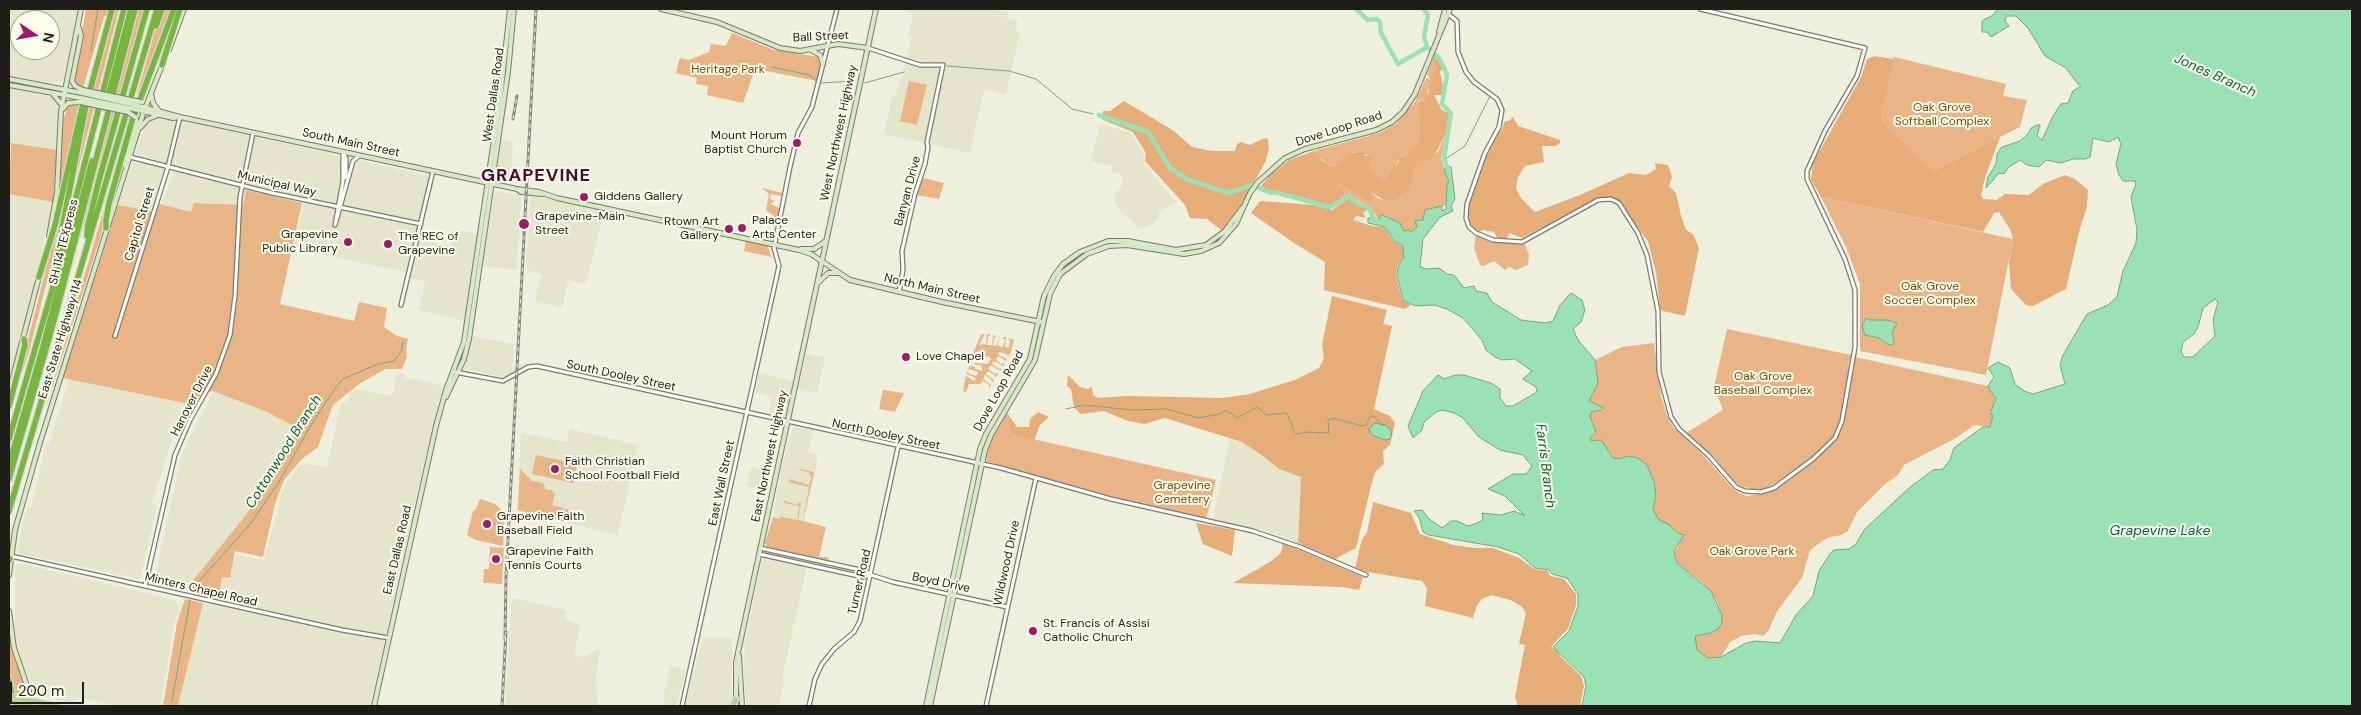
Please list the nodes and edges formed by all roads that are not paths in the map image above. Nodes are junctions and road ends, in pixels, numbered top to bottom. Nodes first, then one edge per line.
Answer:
1 (82, 9) edge
2 (112, 9) edge
3 (124, 9) edge
4 (131, 9) edge
5 (135, 9) edge
6 (147, 9) edge
7 (157, 9) edge
8 (162, 9) edge
9 (174, 9) edge
10 (180, 9) edge
11 (184, 9) edge
12 (510, 9) edge
13 (514, 9) edge
14 (661, 9) edge
15 (837, 9) edge
16 (876, 9) edge
17 (1450, 9) edge
18 (1700, 9) edge
19 (1446, 12) edge
20 (78, 26) junction
21 (507, 36) junction
22 (828, 45) junction
23 (100, 48) junction
24 (868, 48) junction
25 (811, 50) junction
26 (510, 53) junction
27 (823, 64) junction
28 (162, 66) junction
29 (137, 77) junction
30 (9, 79) edge
31 (9, 85) edge
32 (43, 86) junction
33 (23, 88) junction
34 (50, 92) junction
35 (65, 92) junction
36 (151, 93) junction
37 (82, 96) junction
38 (62, 106) junction
39 (139, 106) junction
40 (499, 107) junction
41 (145, 109) junction
42 (61, 111) junction
43 (159, 113) junction
44 (180, 117) junction
45 (501, 121) junction
46 (139, 130) junction
47 (253, 133) junction
48 (343, 152) junction
49 (359, 156) junction
50 (130, 157) junction
51 (168, 167) junction
52 (126, 168) junction
53 (434, 171) junction
54 (490, 183) junction
55 (347, 184) junction
56 (242, 185) junction
57 (338, 207) junction
58 (421, 224) junction
59 (106, 228) junction
60 (826, 241) junction
61 (774, 244) junction
62 (87, 246) junction
63 (799, 250) junction
64 (822, 261) junction
65 (838, 272) junction
66 (39, 277) junction
67 (55, 280) junction
68 (818, 283) junction
69 (898, 292) junction
70 (401, 305) dead end
71 (1041, 322) junction
72 (115, 336) dead end
73 (24, 339) junction
74 (456, 372) junction
75 (9, 392) edge
76 (9, 406) edge
77 (746, 413) junction
78 (787, 422) junction
79 (9, 439) edge
80 (898, 447) junction
81 (980, 464) junction
82 (9, 465) edge
83 (1036, 478) junction
84 (9, 479) edge
85 (9, 511) edge
86 (760, 548) junction
87 (759, 554) junction
88 (9, 558) edge
89 (830, 564) junction
90 (836, 565) junction
91 (832, 570) junction
92 (9, 574) edge
93 (871, 575) junction
94 (1366, 575) dead end
95 (145, 586) junction
96 (952, 595) junction
97 (1008, 607) junction
98 (9, 611) edge
99 (389, 638) junction
100 (941, 645) junction
101 (738, 656) junction
102 (9, 680) edge
103 (9, 696) edge
104 (736, 699) joint
105 (9, 701) edge
106 (15, 702) edge
107 (33, 705) edge
108 (56, 706) edge
109 (374, 706) edge
110 (682, 706) edge
111 (734, 706) edge
112 (742, 706) edge
113 (810, 706) edge
114 (926, 706) edge
115 (930, 706) edge
116 (986, 706) edge

1 - 20 main road
2 - 23 highway
3 - 67 highway
4 - 82 highway, SH 114 TEXpress
5 - 84 highway, SH 114 TEXpress
6 - 62 highway
7 - 29 highway
8 - 29 highway
9 - 59 highway
10 - 28 highway
11 - 28 main road, East State Highway 114
12 - 21 main road, West Dallas Road
13 - 26 main road, West Dallas Road
14 - 25 main road, Ball Street
15 - 22 street
16 - 24 main road, West Northwest Highway
17 - 19 main road, Dove Loop Road
18 - 19 street
19 - 71 main road, Dove Loop Road
20 - 35 main road
20 - 37 main road
21 - 26 main road
21 - 40 main road, West Dallas Road
22 - 24 main road, Ball Street
22 - 25 main road, Ball Street
22 - 27 street
23 - 66 highway
23 - 67 highway
24 - 60 main road, West Northwest Highway
24 - 69 street, Banyan Drive
25 - 27 main road
26 - 45 main road, West Dallas Road
27 - 61 street
28 - 36 main road, East State Highway 114
29 - 62 highway
30 - 32 main road, South Main Street
31 - 33 main road, South Main Street
32 - 33 main road
32 - 35 main road, South Main Street
33 - 34 main road, South Main Street
34 - 35 main road, South Main Street
34 - 38 main road
35 - 37 main road, South Main Street
35 - 38 main road
36 - 39 main road
36 - 41 main road, East State Highway 114
36 - 43 main road
37 - 39 main road, South Main Street, bridge
37 - 42 main road
37 - 52 main road, bridge
38 - 42 main road
39 - 41 main road, South Main Street
40 - 45 main road
40 - 54 main road, West Dallas Road
41 - 43 main road, South Main Street
41 - 46 main road, East State Highway 114
42 - 66 main road
43 - 44 main road, South Main Street
43 - 46 main road
44 - 47 main road, South Main Street
44 - 51 street, Capitol Street
45 - 54 main road, West Dallas Road
46 - 50 main road, East State Highway 114
47 - 48 main road, South Main Street
47 - 56 street, Hanover Drive
48 - 49 main road, South Main Street
48 - 55 street
48 - 57 street
49 - 53 main road, South Main Street
49 - 55 street
50 - 51 street, Municipal Way
50 - 52 main road, East State Highway 114
51 - 56 street, Municipal Way
51 - 72 street, Capitol Street
52 - 59 main road, East State Highway 114
53 - 54 main road, South Main Street
53 - 58 street
54 - 61 main road, South Main Street
54 - 74 main road, East Dallas Road
55 - 57 street
56 - 57 street, Municipal Way
56 - 95 street, Hanover Drive
57 - 58 street, Municipal Way
58 - 70 street
59 - 88 main road, East State Highway 114
60 - 63 main road
60 - 64 main road, West Northwest Highway
61 - 63 main road, South Main Street
61 - 77 street, East Wall Street
62 - 85 highway
63 - 64 main road, South Main Street
64 - 65 main road, North Main Street
64 - 68 main road, East Northwest Highway
65 - 68 main road
65 - 69 main road, North Main Street
66 - 73 main road
67 - 79 highway
68 - 78 main road, East Northwest Highway
69 - 71 main road, North Main Street
71 - 81 main road, Dove Loop Road
73 - 75 main road
73 - 76 highway
74 - 77 street, South Dooley Street
74 - 99 main road, East Dallas Road
77 - 78 street, South Dooley Street
77 - 110 street, East Wall Street
78 - 80 street, North Dooley Street
78 - 86 main road, East Northwest Highway
80 - 81 street, North Dooley Street
80 - 93 street, Turner Road
81 - 83 street
81 - 96 main road, Dove Loop Road
83 - 94 street
83 - 97 street, Wildwood Drive
86 - 87 main road, East Northwest Highway
86 - 89 street, Boyd Drive
87 - 91 street, Boyd Drive
87 - 101 main road, East Northwest Highway
88 - 92 main road, East State Highway 114
88 - 95 street, Minters Chapel Road
89 - 90 street, Boyd Drive
89 - 91 street
90 - 91 street
90 - 93 street, Boyd Drive
91 - 93 street, Boyd Drive
93 - 96 street, Boyd Drive
93 - 113 street, Turner Road
95 - 99 street, Minters Chapel Road
96 - 97 street, Boyd Drive
96 - 100 main road, Dove Loop Road
97 - 116 street, Wildwood Drive
98 - 107 main road
99 - 109 main road, East Dallas Road
100 - 114 main road, Dove Loop Road
100 - 115 main road, Dove Loop Road
101 - 104 main road, East Northwest Highway
101 - 112 main road, East Northwest Highway
102 - 106 highway
103 - 106 main road, bridge
104 - 111 main road
105 - 106 main road, bridge
106 - 107 main road
107 - 108 main road

